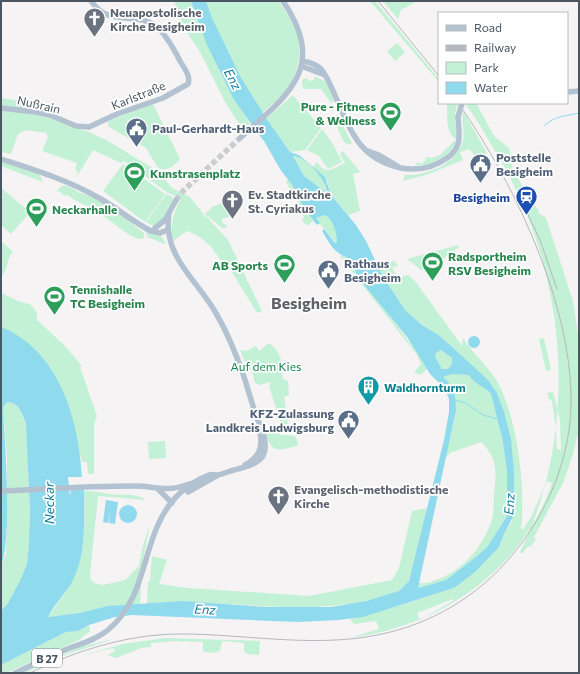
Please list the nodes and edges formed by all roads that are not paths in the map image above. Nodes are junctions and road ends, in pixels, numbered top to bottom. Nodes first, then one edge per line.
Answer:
1 (91, 1) edge
2 (283, 1) edge
3 (302, 64) junction
4 (315, 71) junction
5 (325, 76) junction
6 (296, 82) junction
7 (579, 91) edge
8 (568, 92) edge
9 (462, 104) edge
10 (1, 108) edge
11 (94, 126) joint
12 (240, 138) tunnel mouth
13 (368, 151) junction
14 (1, 159) edge
15 (400, 167) junction
16 (176, 200) tunnel mouth
17 (169, 213) junction
18 (144, 227) junction
19 (155, 228) junction
20 (167, 230) junction
21 (169, 240) junction
22 (218, 475) junction
23 (193, 484) junction
24 (157, 488) junction
25 (168, 490) junction
26 (1, 491) edge
27 (174, 500) junction
28 (15, 673) edge

1 - 11 main road, Karlstraße
2 - 3 main road
3 - 4 main road
3 - 5 main road
3 - 6 main road
4 - 5 main road
4 - 6 main road
5 - 13 main road
6 - 12 main road
7 - 8 main road
9 - 15 main road, bridge
10 - 11 main road, Nußrain
13 - 15 main road
13 - 15 main road
14 - 18 main road
16 - 17 main road, B 27
17 - 19 main road
17 - 20 main road, B 27
18 - 19 main road
18 - 20 main road
18 - 21 main road
19 - 20 main road
20 - 21 main road, B 27
21 - 22 main road, B 27
22 - 23 main road, B 27
22 - 27 main road, B 27
23 - 25 main road, B 27
23 - 27 main road, B 27
24 - 25 main road, B 27
24 - 26 main road
24 - 27 main road
25 - 27 main road
27 - 28 main road, B 27

